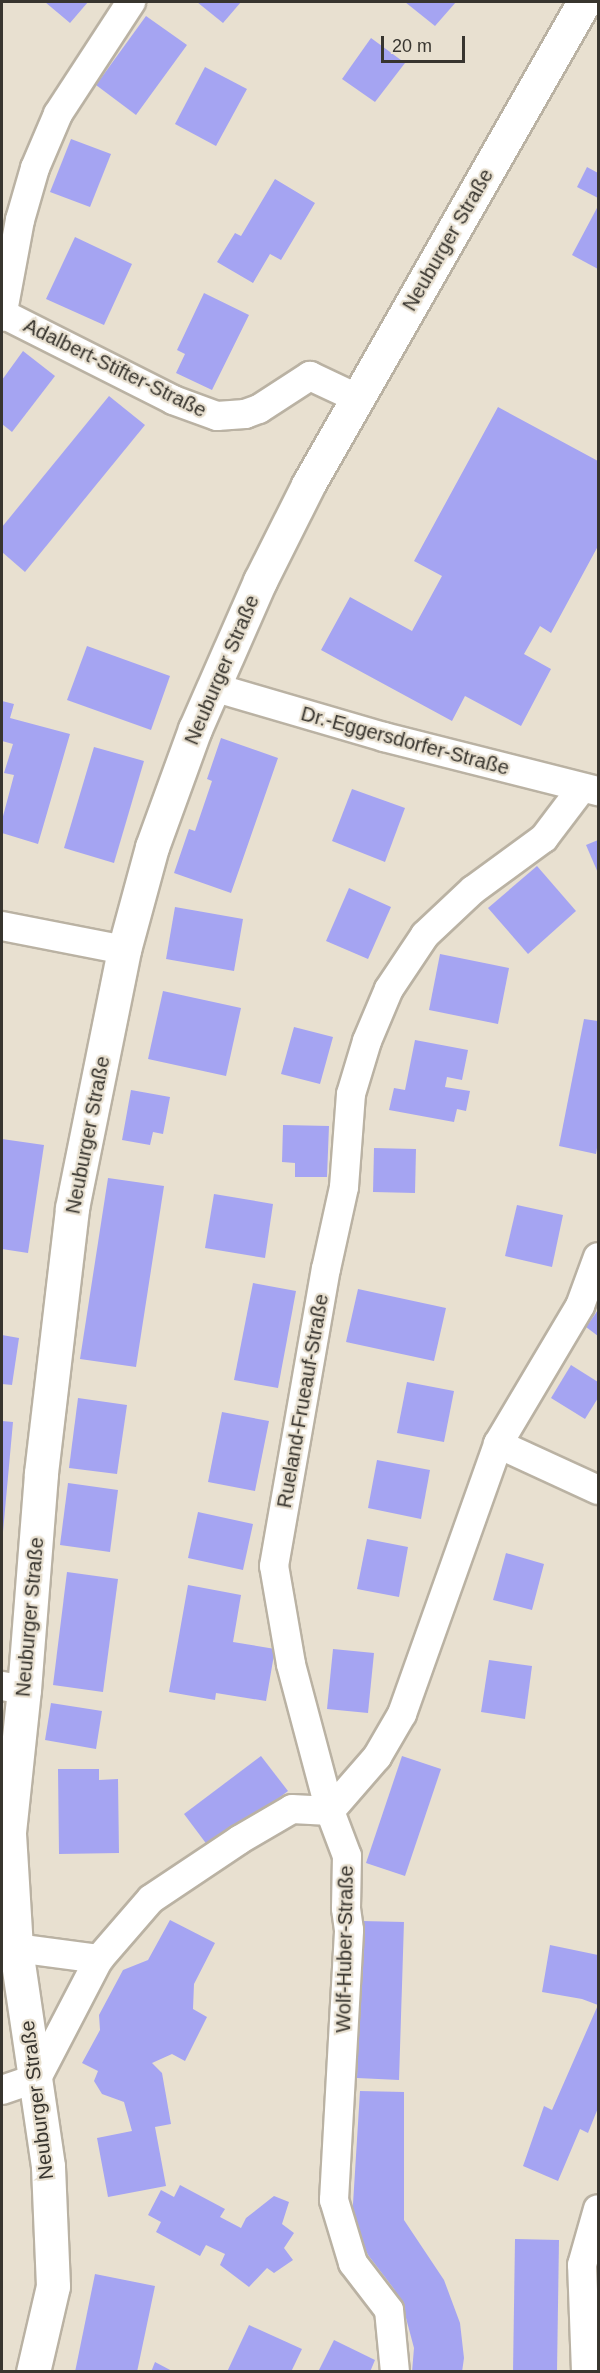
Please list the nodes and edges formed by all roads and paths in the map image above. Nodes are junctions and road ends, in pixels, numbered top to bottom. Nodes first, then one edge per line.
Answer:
1 (131, 2) edge
2 (584, 2) edge
3 (2, 315) edge
4 (357, 398) junction
5 (213, 687) junction
6 (590, 790) edge
7 (2, 926) edge
8 (124, 950) junction
9 (598, 1257) edge
10 (498, 1444) junction
11 (598, 1490) edge
12 (13, 1688) edge
13 (330, 1811) junction
14 (5, 1838) edge
15 (16, 1948) junction
16 (99, 1959) junction
17 (37, 2078) junction
18 (2, 2090) edge
19 (598, 2209) edge
20 (33, 2372) edge
21 (395, 2372) edge
22 (586, 2372) edge

1 - 3 street, Adalbert-Stifter-Straße
2 - 4 street, Neuburger Straße
3 - 4 street, Adalbert-Stifter-Straße
4 - 5 street, Neuburger Straße
5 - 6 street, Dr.-Eggersdorfer-Straße
5 - 8 street, Neuburger Straße
6 - 13 street, Rueland-Frueauf-Straße
7 - 8 street
8 - 12 street, Neuburger Straße
9 - 10 street
10 - 11 street
10 - 13 street
12 - 14 street, Neuburger Straße
13 - 16 street
13 - 21 street, Wolf-Huber-Straße
14 - 15 street, Neuburger Straße
15 - 16 street
15 - 17 street, Neuburger Straße
16 - 17 street
17 - 18 street
17 - 20 street, Neuburger Straße
19 - 22 street

